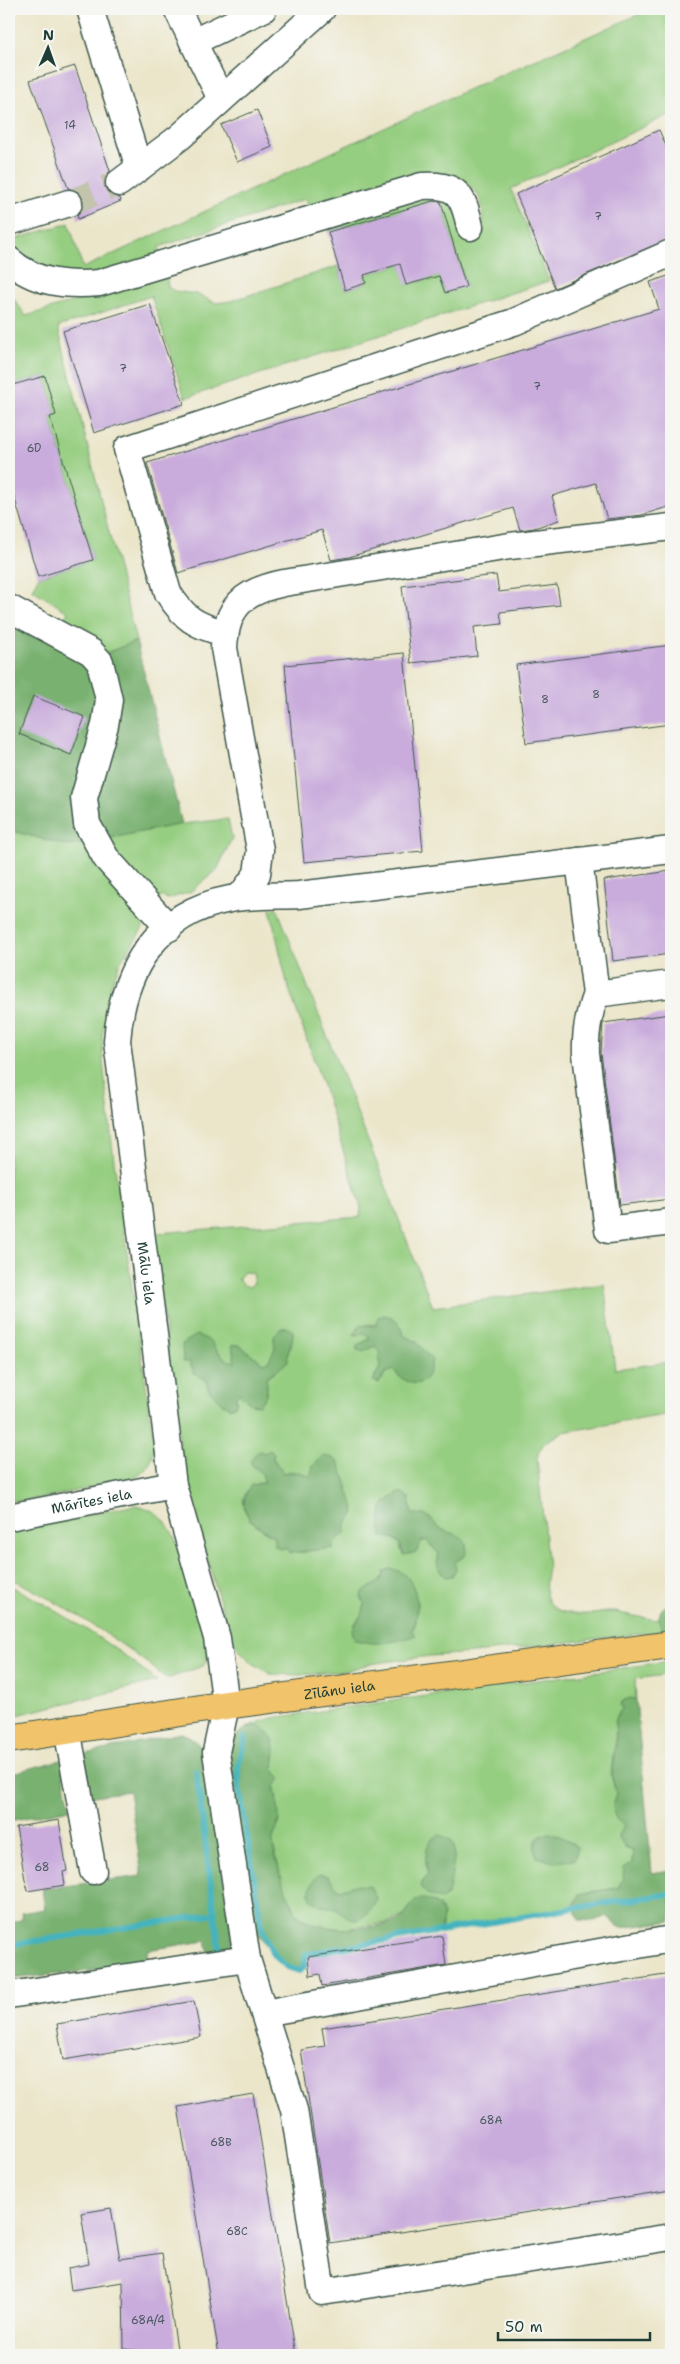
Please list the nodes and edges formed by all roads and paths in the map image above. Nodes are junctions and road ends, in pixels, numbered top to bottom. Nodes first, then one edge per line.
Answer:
1 (90, 9) edge
2 (177, 9) edge
3 (263, 9) edge
4 (322, 9) edge
5 (193, 42) junction
6 (221, 99) junction
7 (69, 203) tunnel mouth
8 (9, 222) edge
9 (470, 227) dead end
10 (671, 253) edge
11 (9, 260) edge
12 (671, 527) edge
13 (9, 608) edge
14 (224, 633) junction
15 (671, 850) edge
16 (579, 861) junction
17 (240, 897) junction
18 (169, 928) junction
19 (671, 984) edge
20 (596, 994) junction
21 (671, 1222) edge
22 (173, 1485) junction
23 (9, 1517) edge
24 (671, 1645) edge
25 (226, 1705) junction
26 (67, 1729) junction
27 (9, 1739) edge
28 (93, 1871) dead end
29 (671, 1939) edge
30 (247, 1959) junction
31 (9, 1995) edge
32 (264, 2013) junction
33 (671, 2237) edge

1 - 6 street
2 - 5 street
3 - 5 street
4 - 6 street
5 - 6 street
7 - 8 street
9 - 11 street
10 - 14 street
12 - 14 street
13 - 18 street
14 - 17 street
15 - 16 street, Mālu iela
16 - 17 street, Mālu iela
16 - 20 street
17 - 18 street, Mālu iela
18 - 22 street, Mālu iela
19 - 20 street
20 - 21 street
22 - 23 street, Mārītes iela
22 - 25 street, Mālu iela
24 - 25 highway, Zīlānu iela
25 - 26 highway, Zīlānu iela
25 - 30 street, Mālu iela
26 - 27 highway, Zīlānu iela
26 - 28 street
29 - 32 street
30 - 31 street
30 - 32 street, Mālu iela
32 - 33 street, Mālu iela

